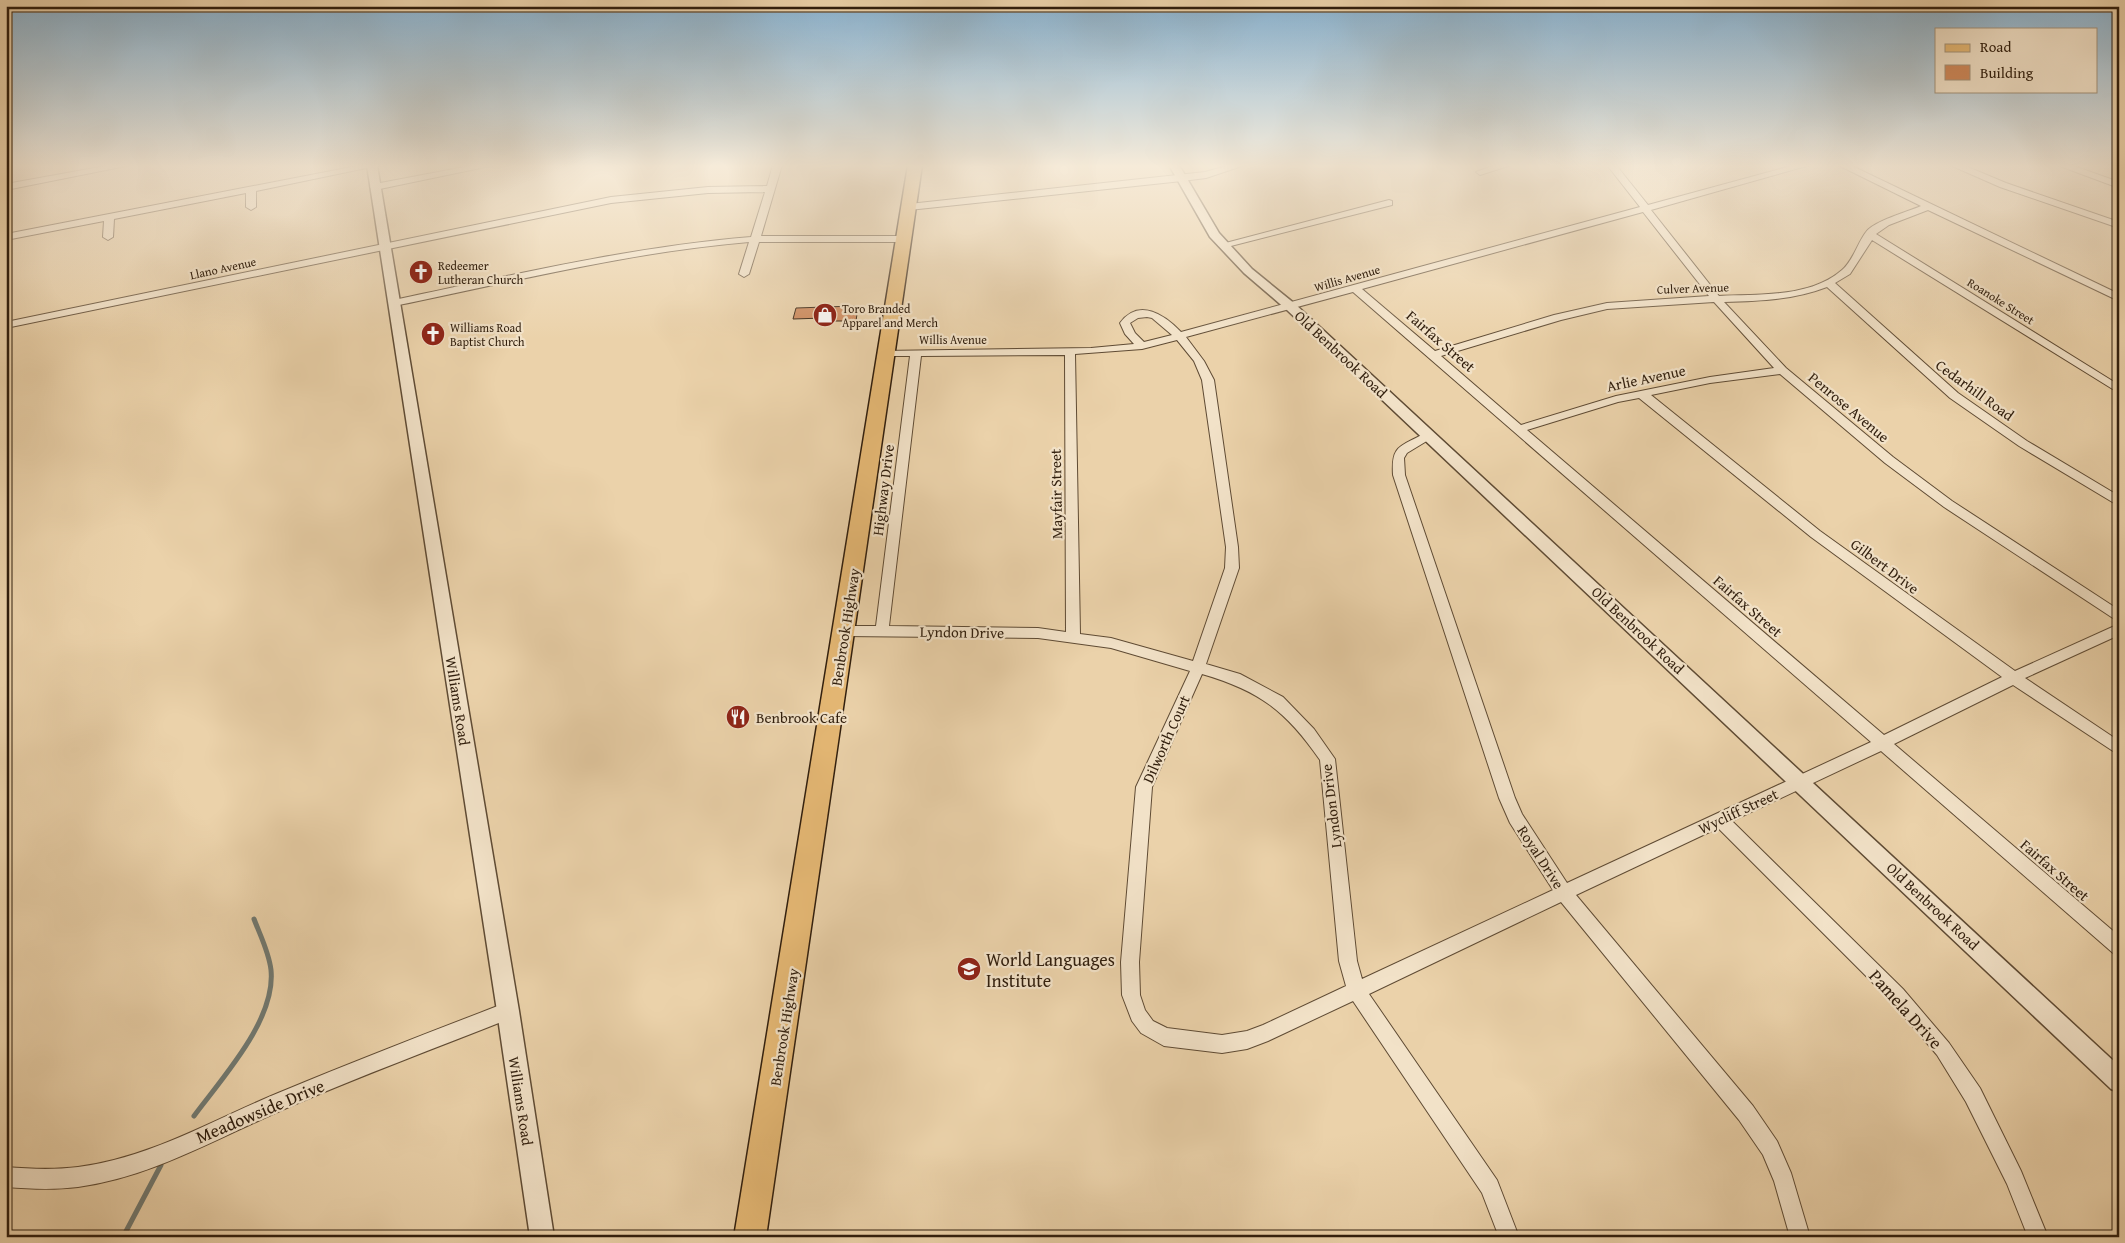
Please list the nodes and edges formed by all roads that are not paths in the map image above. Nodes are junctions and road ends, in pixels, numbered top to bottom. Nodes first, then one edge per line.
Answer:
1 (74, 223) edge
2 (108, 223) edge
3 (381, 223) edge
4 (495, 223) edge
5 (761, 223) edge
6 (906, 223) edge
7 (1207, 223) edge
8 (1310, 223) edge
9 (1592, 223) edge
10 (1658, 223) edge
11 (1886, 223) edge
12 (1962, 223) edge
13 (1869, 234) junction
14 (6, 237) edge
15 (108, 237) dead end
16 (756, 239) junction
17 (904, 239) junction
18 (1223, 245) junction
19 (385, 248) junction
20 (744, 274) dead end
21 (1828, 283) junction
22 (1356, 289) junction
23 (2119, 298) edge
24 (1717, 300) junction
25 (394, 303) junction
26 (1291, 307) junction
27 (6, 325) edge
28 (1179, 337) junction
29 (1142, 346) junction
30 (1070, 351) junction
31 (916, 352) junction
32 (886, 353) junction
33 (1433, 355) junction
34 (1782, 370) junction
35 (2119, 390) edge
36 (1642, 394) junction
37 (1519, 429) junction
38 (1429, 436) junction
39 (2119, 502) edge
40 (2119, 617) edge
41 (2119, 629) edge
42 (844, 631) junction
43 (882, 631) junction
44 (1074, 637) junction
45 (1198, 668) junction
46 (2013, 678) junction
47 (1883, 743) junction
48 (2119, 749) edge
49 (1801, 782) junction
50 (1720, 820) junction
51 (1564, 893) junction
52 (2119, 947) edge
53 (1356, 990) junction
54 (508, 1011) junction
55 (2119, 1081) edge
56 (6, 1177) edge
57 (542, 1237) edge
58 (750, 1237) edge
59 (1509, 1237) edge
60 (1800, 1237) edge
61 (2038, 1237) edge

1 - 14 street
2 - 15 street
3 - 19 street, Williams Road
4 - 19 street, Llano Avenue
5 - 16 street
6 - 17 main road, Benbrook Highway
7 - 18 street, Old Benbrook Road
8 - 18 street
9 - 22 street, Willis Avenue
10 - 24 street, Penrose Avenue
11 - 13 street, Culver Avenue
12 - 23 street
13 - 21 street, Culver Avenue
13 - 35 street, Roanoke Street
16 - 17 street
16 - 20 street
16 - 25 street
17 - 32 main road, Benbrook Highway
18 - 26 street, Old Benbrook Road
19 - 25 street, Williams Road
19 - 27 street, Llano Avenue
21 - 24 street, Culver Avenue
21 - 39 street, Cedarhill Road
22 - 26 street, Willis Avenue
22 - 33 street, Fairfax Street
24 - 33 street, Culver Avenue
24 - 34 street, Penrose Avenue
25 - 54 street, Williams Road
26 - 28 street, Willis Avenue
26 - 38 street, Old Benbrook Road
28 - 29 street, Willis Avenue
28 - 29 street, Dilworth Court
28 - 45 street, Dilworth Court
29 - 30 street, Willis Avenue
30 - 31 street, Willis Avenue
30 - 44 street, Mayfair Street
31 - 32 street, Willis Avenue
31 - 43 street, Highway Drive
32 - 42 main road, Benbrook Highway
33 - 37 street, Fairfax Street
34 - 36 street, Arlie Avenue
34 - 40 street, Penrose Avenue
36 - 37 street, Arlie Avenue
36 - 46 street, Gilbert Drive
37 - 47 street, Fairfax Street
38 - 49 street, Old Benbrook Road
38 - 51 street, Royal Drive
41 - 46 street, Wycliff Street
42 - 43 street, Lyndon Drive
42 - 58 main road, Benbrook Highway
43 - 44 street, Lyndon Drive
44 - 45 street, Lyndon Drive
45 - 53 street, Lyndon Drive
45 - 53 street, Dilworth Court
46 - 47 street, Wycliff Street
46 - 48 street, Gilbert Drive
47 - 49 street, Wycliff Street
47 - 52 street, Fairfax Street
49 - 50 street, Wycliff Street
49 - 55 street, Old Benbrook Road
50 - 51 street, Wycliff Street
50 - 61 street, Pamela Drive
51 - 53 street, Wycliff Street
51 - 60 street, Royal Drive
53 - 59 street, Lyndon Drive
54 - 56 street, Meadowside Drive
54 - 57 street, Williams Road

